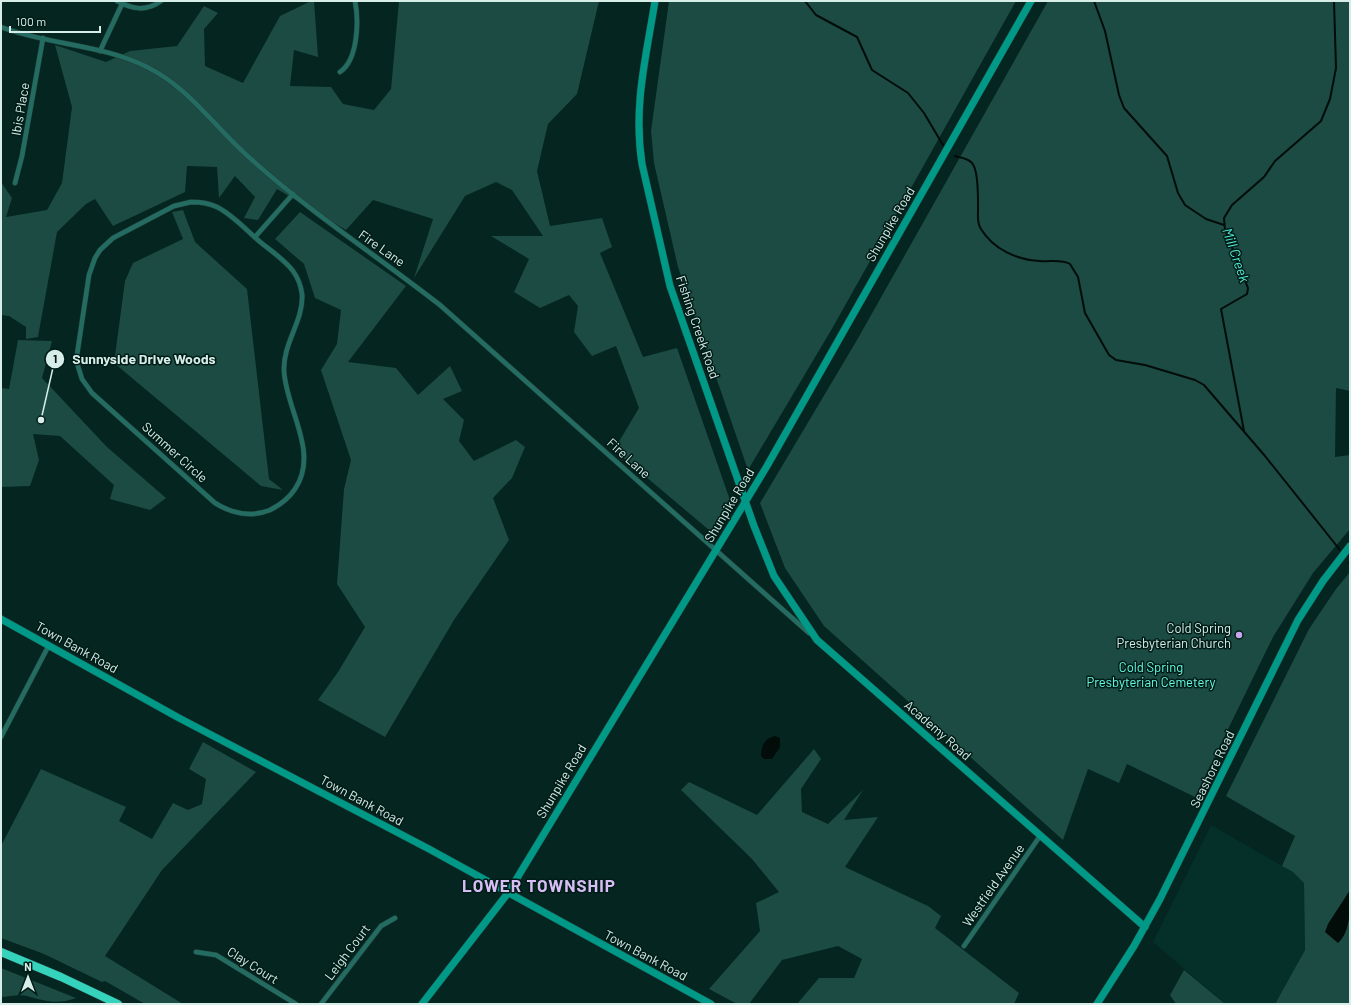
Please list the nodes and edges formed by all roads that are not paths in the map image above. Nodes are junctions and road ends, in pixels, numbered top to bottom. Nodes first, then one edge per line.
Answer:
1 (117, 1) edge
2 (161, 1) edge
3 (355, 1) edge
4 (655, 1) edge
5 (1031, 1) edge
6 (122, 4) junction
7 (1, 27) edge
8 (43, 38) junction
9 (100, 51) junction
10 (340, 72) dead end
11 (15, 183) dead end
12 (294, 194) junction
13 (255, 237) junction
14 (745, 501) junction
15 (1350, 546) edge
16 (716, 550) junction
17 (1, 619) edge
18 (817, 640) junction
19 (49, 645) junction
20 (1, 737) edge
21 (1040, 836) junction
22 (508, 893) junction
23 (395, 918) dead end
24 (1145, 927) junction
25 (964, 946) dead end
26 (1, 952) edge
27 (196, 952) dead end
28 (118, 1004) edge
29 (296, 1004) edge
30 (321, 1004) edge
31 (422, 1004) edge
32 (711, 1004) edge
33 (1097, 1004) edge

1 - 6 street
2 - 6 street
3 - 10 street
4 - 14 street, Fishing Creek Road
5 - 14 street, Shunpike Road
6 - 9 street
7 - 8 street, Fire Lane
8 - 9 street, Fire Lane
8 - 11 street, Ibis Place
9 - 12 street, Fire Lane
12 - 13 street
12 - 16 street, Fire Lane
13 - 13 street, Summer Circle
14 - 16 street, Shunpike Road
14 - 18 street, Fishing Creek Road
15 - 24 street, Seashore Road
16 - 18 street, Academy Road
16 - 22 street, Shunpike Road
17 - 19 street, Town Bank Road
18 - 21 street, Academy Road
19 - 20 street
19 - 22 street, Town Bank Road
21 - 24 street, Academy Road
21 - 25 street, Westfield Avenue
22 - 31 street, Shunpike Road
22 - 32 street, Town Bank Road
23 - 30 street, Leigh Court
24 - 33 street, Seashore Road
26 - 28 highway
27 - 29 street, Clay Court

